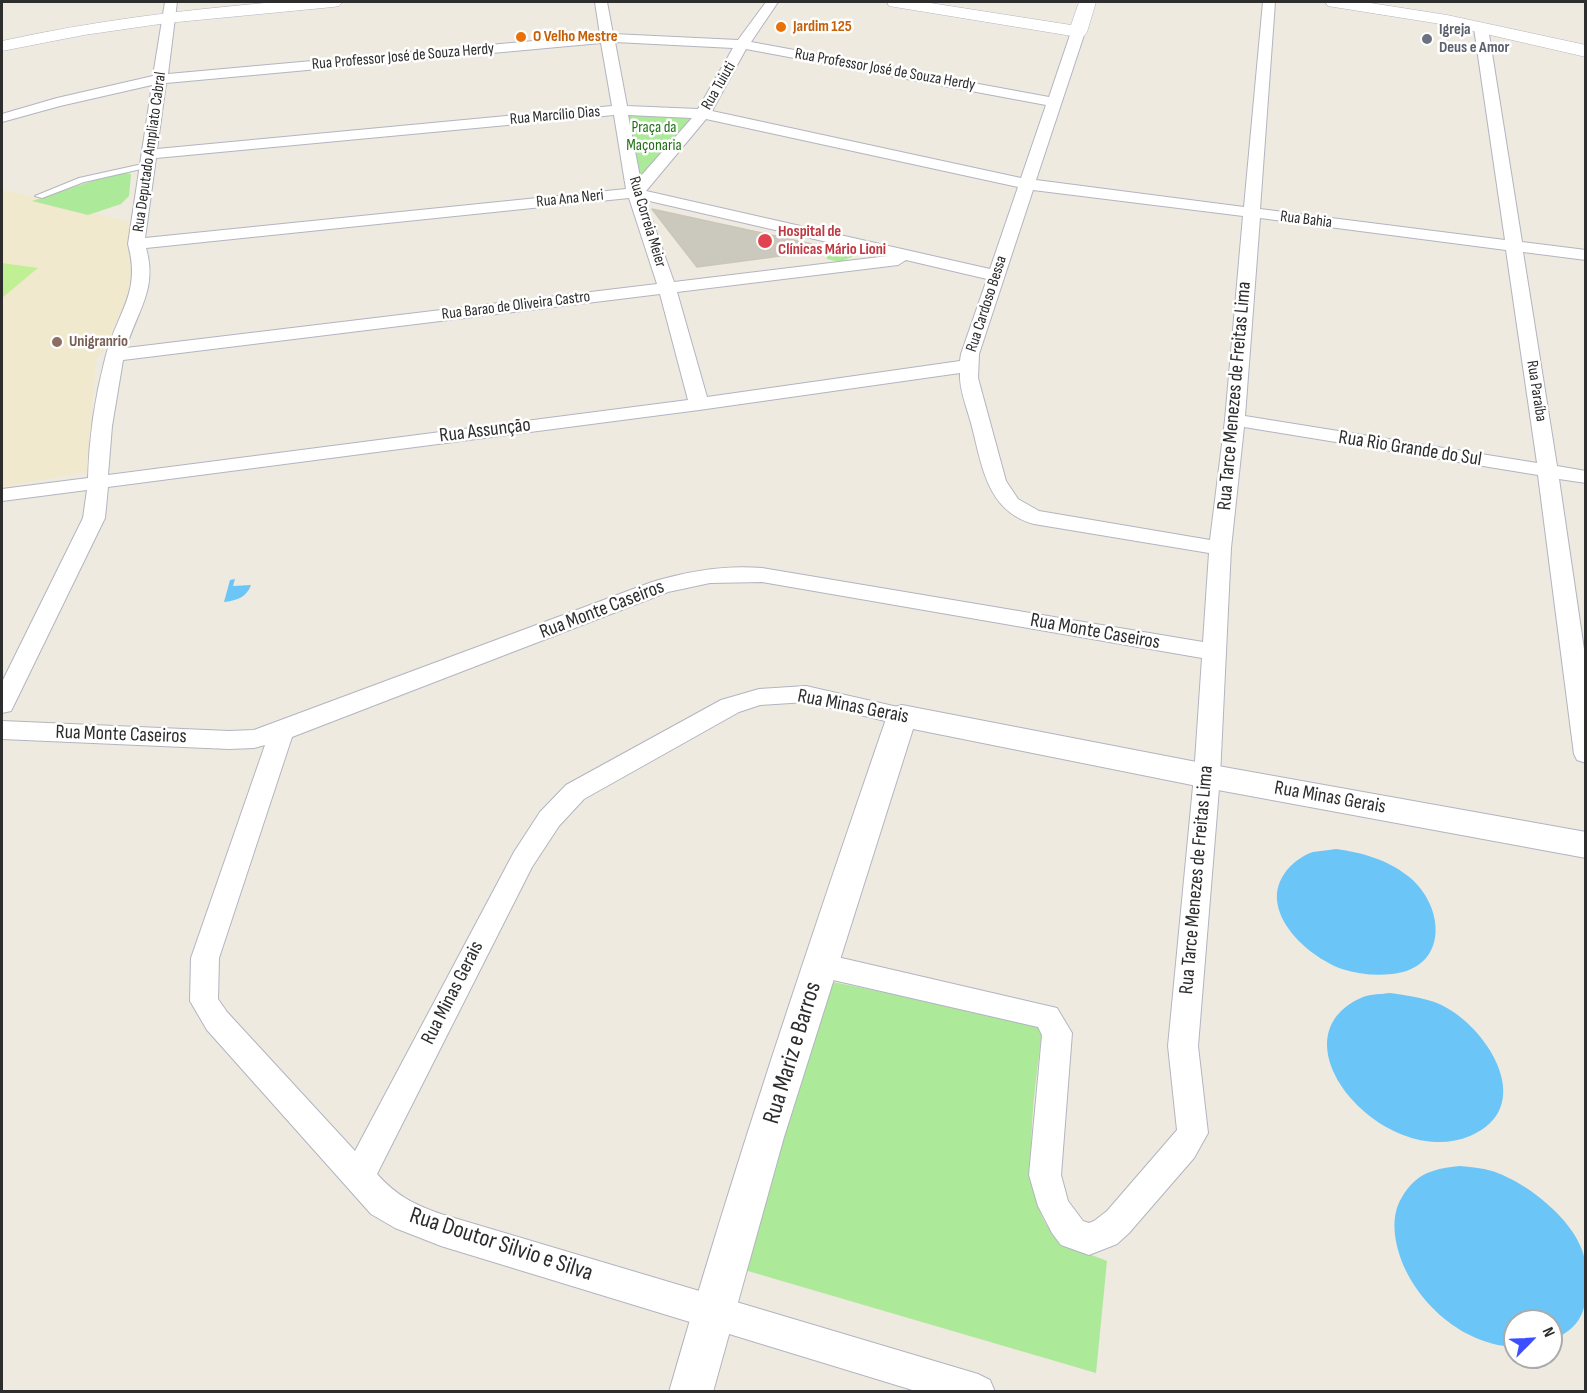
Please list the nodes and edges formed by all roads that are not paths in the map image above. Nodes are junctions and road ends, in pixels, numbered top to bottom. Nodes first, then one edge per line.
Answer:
1 (333, 2) edge
2 (601, 2) edge
3 (772, 2) edge
4 (895, 2) edge
5 (1087, 2) edge
6 (1269, 2) edge
7 (1334, 2) edge
8 (171, 9) edge
9 (1481, 28) junction
10 (1078, 33) junction
11 (608, 38) junction
12 (742, 44) junction
13 (2, 46) edge
14 (1586, 51) edge
15 (160, 79) junction
16 (1055, 102) junction
17 (621, 110) junction
18 (703, 114) junction
19 (2, 118) edge
20 (147, 159) junction
21 (1027, 184) junction
22 (635, 193) junction
23 (39, 196) dead end
24 (1250, 213) junction
25 (813, 234) junction
26 (136, 244) junction
27 (1513, 246) junction
28 (1586, 255) edge
29 (917, 258) junction
30 (822, 269) junction
31 (997, 276) junction
32 (667, 287) junction
33 (115, 356) junction
34 (968, 366) junction
35 (699, 404) junction
36 (1235, 420) junction
37 (1548, 471) junction
38 (1586, 477) edge
39 (98, 483) junction
40 (2, 495) edge
41 (1220, 548) junction
42 (1213, 652) junction
43 (2, 705) edge
44 (902, 716) junction
45 (2, 730) edge
46 (282, 731) junction
47 (1586, 754) edge
48 (1207, 776) junction
49 (1586, 845) edge
50 (820, 965) junction
51 (359, 1176) junction
52 (713, 1312) junction
53 (692, 1392) edge
54 (978, 1392) edge

1 - 8 main road
2 - 11 street, Rua Correia Meier
3 - 12 street, Rua Tuiuti
4 - 10 main road
5 - 10 main road, Rua Cardoso Bessa
6 - 24 street, Rua Tarce Menezes de Freitas Lima
7 - 9 main road
8 - 13 main road
8 - 15 street, Rua Deputado Ampliato Cabral
9 - 14 main road
9 - 27 street, Rua Paraíba
10 - 16 street, Rua Cardoso Bessa
11 - 12 street, Rua Professor José de Souza Herdy
11 - 15 street, Rua Professor José de Souza Herdy
11 - 17 street, Rua Correia Meier
12 - 16 street, Rua Professor José de Souza Herdy
12 - 18 street, Rua Tuiuti
15 - 19 street, Rua Professor José de Souza Herdy
15 - 20 street, Rua Deputado Ampliato Cabral
16 - 21 street, Rua Cardoso Bessa
17 - 18 street, Rua Marcílio Dias
17 - 20 street, Rua Marcílio Dias
17 - 22 street, Rua Correia Meier
18 - 21 street, Rua Marcílio Dias
18 - 22 street, Rua Tuiuti
20 - 23 lane
20 - 26 street, Rua Deputado Ampliato Cabral
21 - 24 street, Rua Bahia
21 - 31 street, Rua Cardoso Bessa
22 - 25 street, Rua Ana Neri
22 - 26 street, Rua Ana Neri
22 - 32 street, Rua Correia Meier
24 - 27 street, Rua Bahia
24 - 36 street, Rua Tarce Menezes de Freitas Lima
25 - 29 street, Rua Ana Neri
25 - 30 street
26 - 33 street, Rua Deputado Ampliato Cabral
27 - 28 street, Rua Bahia
27 - 37 street, Rua Paraíba
29 - 30 street, Rua Barao de Oliveira Castro
29 - 31 street, Rua Ana Neri
30 - 32 street, Rua Barao de Oliveira Castro
31 - 34 street, Rua Cardoso Bessa
32 - 33 street, Rua Barao de Oliveira Castro
32 - 35 street, Rua Correia Meier
33 - 39 street, Rua Deputado Ampliato Cabral
34 - 35 street, Rua Assunção
34 - 41 street, Rua Cardoso Bessa
35 - 39 street, Rua Assunção
36 - 37 street, Rua Rio Grande do Sul
36 - 41 street, Rua Tarce Menezes de Freitas Lima
37 - 38 street, Rua Rio Grande do Sul
37 - 47 street, Rua Paraíba
39 - 40 street, Rua Assunção
39 - 43 street, Rua Deputado Ampliato Cabral
41 - 42 street, Rua Tarce Menezes de Freitas Lima
42 - 46 street, Rua Monte Caseiros
42 - 48 street, Rua Tarce Menezes de Freitas Lima
44 - 48 street, Rua Minas Gerais
44 - 50 street, Rua Mariz e Barros
44 - 51 street, Rua Minas Gerais
45 - 46 street, Rua Monte Caseiros
46 - 51 street, Rua Doutor Silvio e Silva
48 - 49 street, Rua Minas Gerais
48 - 50 street, Rua Tarce Menezes de Freitas Lima
50 - 52 street, Rua Mariz e Barros
51 - 52 street, Rua Doutor Silvio e Silva
52 - 53 street, Rua Mariz e Barros
52 - 54 street, Rua Doutor Silvio e Silva

